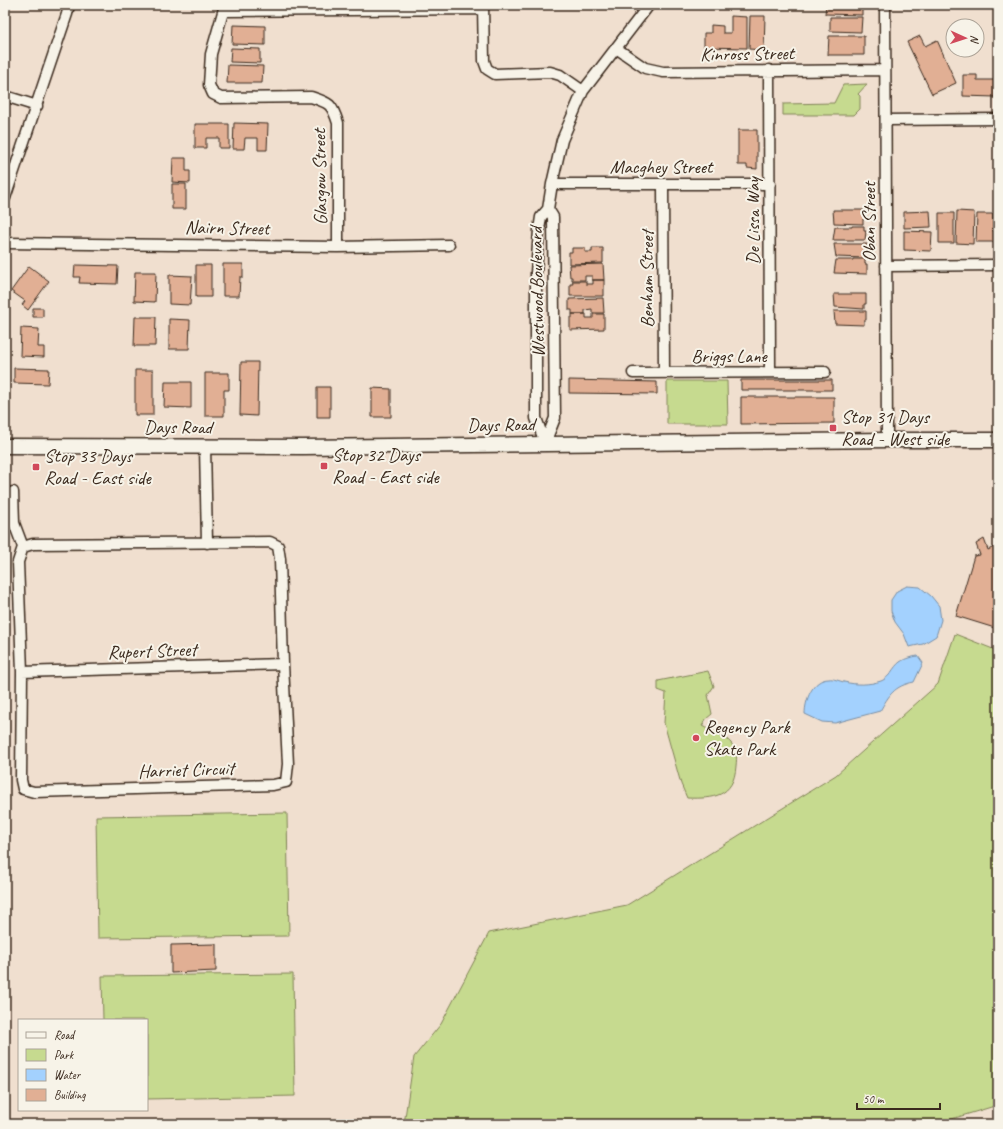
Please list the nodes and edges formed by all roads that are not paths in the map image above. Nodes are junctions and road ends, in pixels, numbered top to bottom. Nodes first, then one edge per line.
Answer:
1 (69, 5) edge
2 (649, 5) edge
3 (885, 5) edge
4 (483, 7) edge
5 (224, 8) edge
6 (616, 48) junction
7 (769, 70) junction
8 (885, 70) junction
9 (583, 90) junction
10 (5, 96) edge
11 (37, 106) junction
12 (998, 119) edge
13 (886, 120) junction
14 (552, 184) junction
15 (663, 184) junction
16 (770, 184) junction
17 (5, 198) edge
18 (548, 209) junction
19 (5, 243) edge
20 (449, 245) dead end
21 (338, 247) junction
22 (998, 265) edge
23 (886, 266) junction
24 (770, 372) junction
25 (825, 372) dead end
26 (633, 373) dead end
27 (664, 373) junction
28 (536, 385) junction
29 (555, 386) junction
30 (887, 440) junction
31 (998, 440) edge
32 (545, 444) junction
33 (5, 446) edge
34 (205, 446) junction
35 (14, 492) dead end
36 (207, 543) junction
37 (23, 547) junction
38 (283, 664) junction
39 (22, 672) junction

1 - 11 street
2 - 6 street
3 - 8 street, Oban Street
4 - 5 street
4 - 9 street
5 - 21 street, Glasgow Street
6 - 7 street, Kinross Street
6 - 9 street
7 - 8 street, Kinross Street
7 - 16 street, De Lissa Way
8 - 13 street, Oban Street
9 - 14 street
10 - 11 street
11 - 17 street
12 - 13 street
13 - 23 street, Oban Street
14 - 15 street, Macghey Street
14 - 18 street
15 - 16 street, Macghey Street
15 - 27 street, Benham Street
16 - 24 street, De Lissa Way
18 - 28 street, Westwood Boulevard
18 - 29 street, Westwood Boulevard
19 - 21 street, Nairn Street
20 - 21 street, Nairn Street
22 - 23 street
23 - 30 street, Oban Street
24 - 25 street, Briggs Lane
24 - 27 street, Briggs Lane
26 - 27 street, Briggs Lane
28 - 29 street, Westwood Boulevard
28 - 32 street, Westwood Boulevard
29 - 32 street, Westwood Boulevard
30 - 31 street, Days Road
30 - 32 street, Days Road
32 - 34 street, Days Road
33 - 34 street, Days Road
34 - 36 street
35 - 37 street
36 - 37 street, Harriet Circuit
36 - 38 street, Harriet Circuit
37 - 39 street, Harriet Circuit
38 - 39 street, Rupert Street
38 - 39 street, Harriet Circuit

